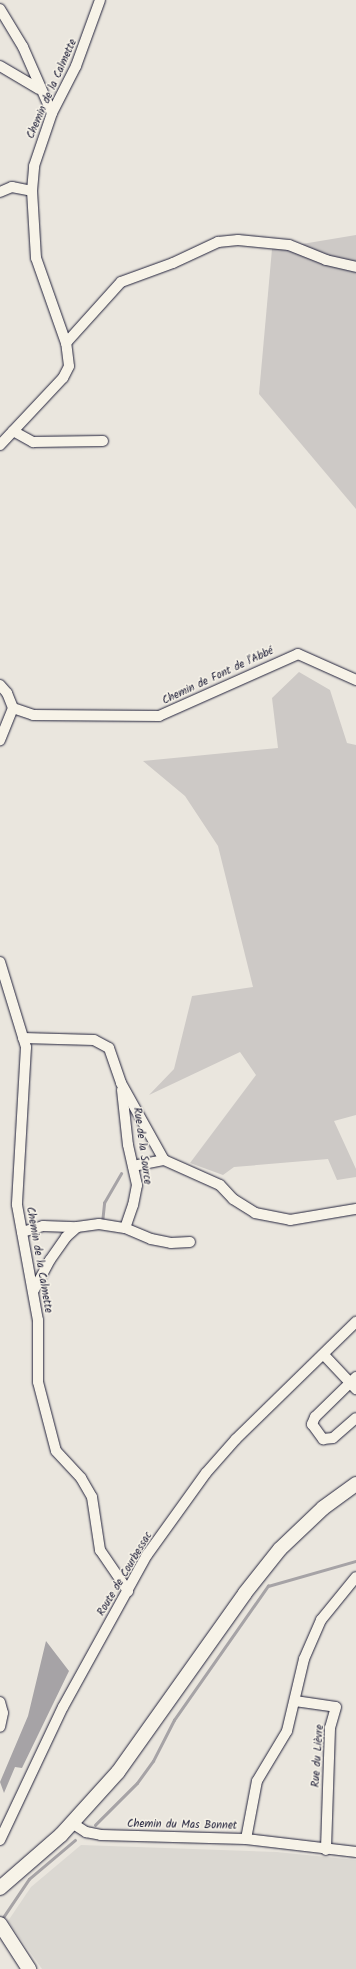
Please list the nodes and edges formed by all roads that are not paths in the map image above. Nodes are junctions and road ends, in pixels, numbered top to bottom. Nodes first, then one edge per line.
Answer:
1 (100, 0) edge
2 (0, 9) edge
3 (0, 66) edge
4 (40, 89) junction
5 (52, 113) junction
6 (32, 191) junction
7 (0, 192) edge
8 (356, 267) edge
9 (66, 343) junction
10 (13, 431) junction
11 (103, 442) dead end
12 (0, 445) edge
13 (356, 680) edge
14 (0, 684) edge
15 (13, 708) junction
16 (0, 740) edge
17 (0, 962) edge
18 (23, 1038) junction
19 (122, 1084) junction
20 (164, 1160) junction
21 (134, 1166) junction
22 (356, 1209) edge
23 (77, 1227) junction
24 (124, 1228) junction
25 (22, 1232) junction
26 (190, 1242) dead end
27 (34, 1290) junction
28 (356, 1322) edge
29 (324, 1355) junction
30 (354, 1383) edge
31 (356, 1418) edge
32 (356, 1484) edge
33 (356, 1577) edge
34 (128, 1591) junction
35 (295, 1701) junction
36 (0, 1702) edge
37 (0, 1727) edge
38 (72, 1824) junction
39 (246, 1838) junction
40 (0, 1840) edge
41 (326, 1850) junction
42 (356, 1852) edge
43 (0, 1887) edge
44 (0, 1924) edge
45 (0, 1936) edge
46 (22, 1969) edge
47 (29, 1969) edge

1 - 5 street, Chemin de la Calmette
2 - 4 street
3 - 4 street
4 - 5 street
5 - 6 street, Chemin de la Calmette
6 - 7 street
6 - 9 street, Chemin de la Calmette
8 - 9 street
9 - 10 street, Chemin de la Calmette
10 - 11 street
10 - 12 street, Chemin de la Calmette
13 - 15 street, Chemin de Font de l'Abbé
14 - 15 street
15 - 16 street
17 - 18 street, Chemin de la Calmette
18 - 19 street
18 - 25 street, Chemin de la Calmette
19 - 20 street
19 - 21 street, Rue de la Source
20 - 21 street
20 - 22 street
21 - 24 street, Rue de la Source
23 - 24 street
23 - 25 street
23 - 27 street
24 - 26 street
25 - 27 street, Chemin de la Calmette
27 - 34 street, Chemin de la Calmette
28 - 29 street, Route de Courbessac
29 - 30 street
29 - 34 street, Route de Courbessac
30 - 31 street
32 - 38 street
33 - 35 street, Chemin du Mas Bonnet
34 - 40 street, Route de Courbessac
35 - 39 street, Chemin du Mas Bonnet
35 - 41 street, Rue du Lièvre
36 - 37 street
38 - 39 street, Chemin du Mas Bonnet
38 - 43 street
39 - 41 street
41 - 42 street
44 - 47 street
45 - 46 street

